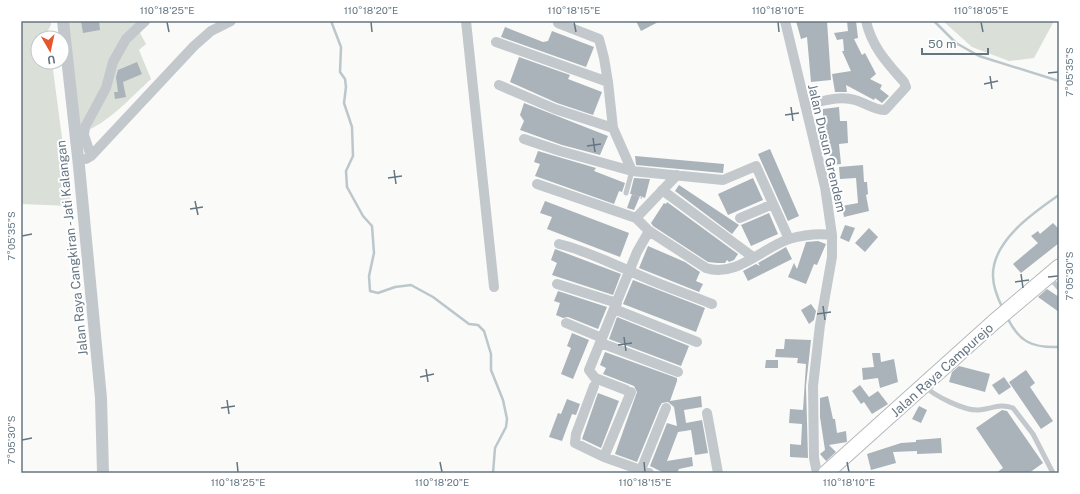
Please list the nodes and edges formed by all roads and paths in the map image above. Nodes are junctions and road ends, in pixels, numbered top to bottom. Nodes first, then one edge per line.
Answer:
1 (63, 21) edge
2 (145, 21) edge
3 (231, 21) edge
4 (466, 21) edge
5 (785, 21) edge
6 (866, 21) edge
7 (558, 23) dead end
8 (496, 42) dead end
9 (608, 82) junction
10 (499, 85) dead end
11 (805, 105) junction
12 (613, 128) junction
13 (524, 139) dead end
14 (91, 156) junction
15 (78, 162) junction
16 (632, 171) junction
17 (677, 175) junction
18 (537, 184) dead end
19 (662, 190) junction
20 (626, 193) joint
21 (652, 200) junction
22 (773, 204) junction
23 (636, 218) junction
24 (740, 218) dead end
25 (649, 231) junction
26 (832, 235) junction
27 (789, 239) junction
28 (559, 244) dead end
29 (753, 257) junction
30 (630, 271) junction
31 (1054, 272) edge
32 (557, 284) dead end
33 (494, 288) dead end
34 (1059, 288) edge
35 (712, 304) dead end
36 (615, 306) junction
37 (566, 323) dead end
38 (602, 341) junction
39 (697, 342) dead end
40 (678, 372) dead end
41 (594, 386) dead end
42 (924, 386) junction
43 (666, 408) dead end
44 (707, 412) dead end
45 (604, 457) junction
46 (645, 471) edge
47 (103, 473) edge
48 (718, 473) edge
49 (817, 473) edge
50 (826, 473) edge
51 (1053, 473) edge

1 - 15 street, Jalan Raya Cangkiran - Jati Kalangan
2 - 14 street
3 - 14 street
4 - 33 street
5 - 11 street, Jalan Dusun Grendem
6 - 11 street
7 - 9 street
8 - 9 street
9 - 12 street
10 - 12 street
11 - 26 street, Jalan Dusun Grendem
12 - 16 street
13 - 16 street
14 - 15 street
15 - 47 street, Jalan Raya Cangkiran - Jati Kalangan
16 - 17 street
16 - 20 lane
17 - 19 street
17 - 22 street
18 - 23 street
19 - 21 street
19 - 29 street
20 - 21 path
21 - 23 street
22 - 24 street
22 - 27 street
23 - 25 street
25 - 29 street
25 - 30 street
26 - 27 street
26 - 49 street, Jalan Dusun Grendem
27 - 29 street
28 - 30 street
30 - 35 street
30 - 36 street
31 - 34 lane
31 - 42 main road, Jalan Raya Campurejo
32 - 36 street
36 - 38 street
36 - 39 street
37 - 38 street
38 - 40 street
38 - 45 street
41 - 45 street
42 - 50 main road, Jalan Raya Campurejo
42 - 51 lane
43 - 46 street
44 - 48 street
45 - 46 street

